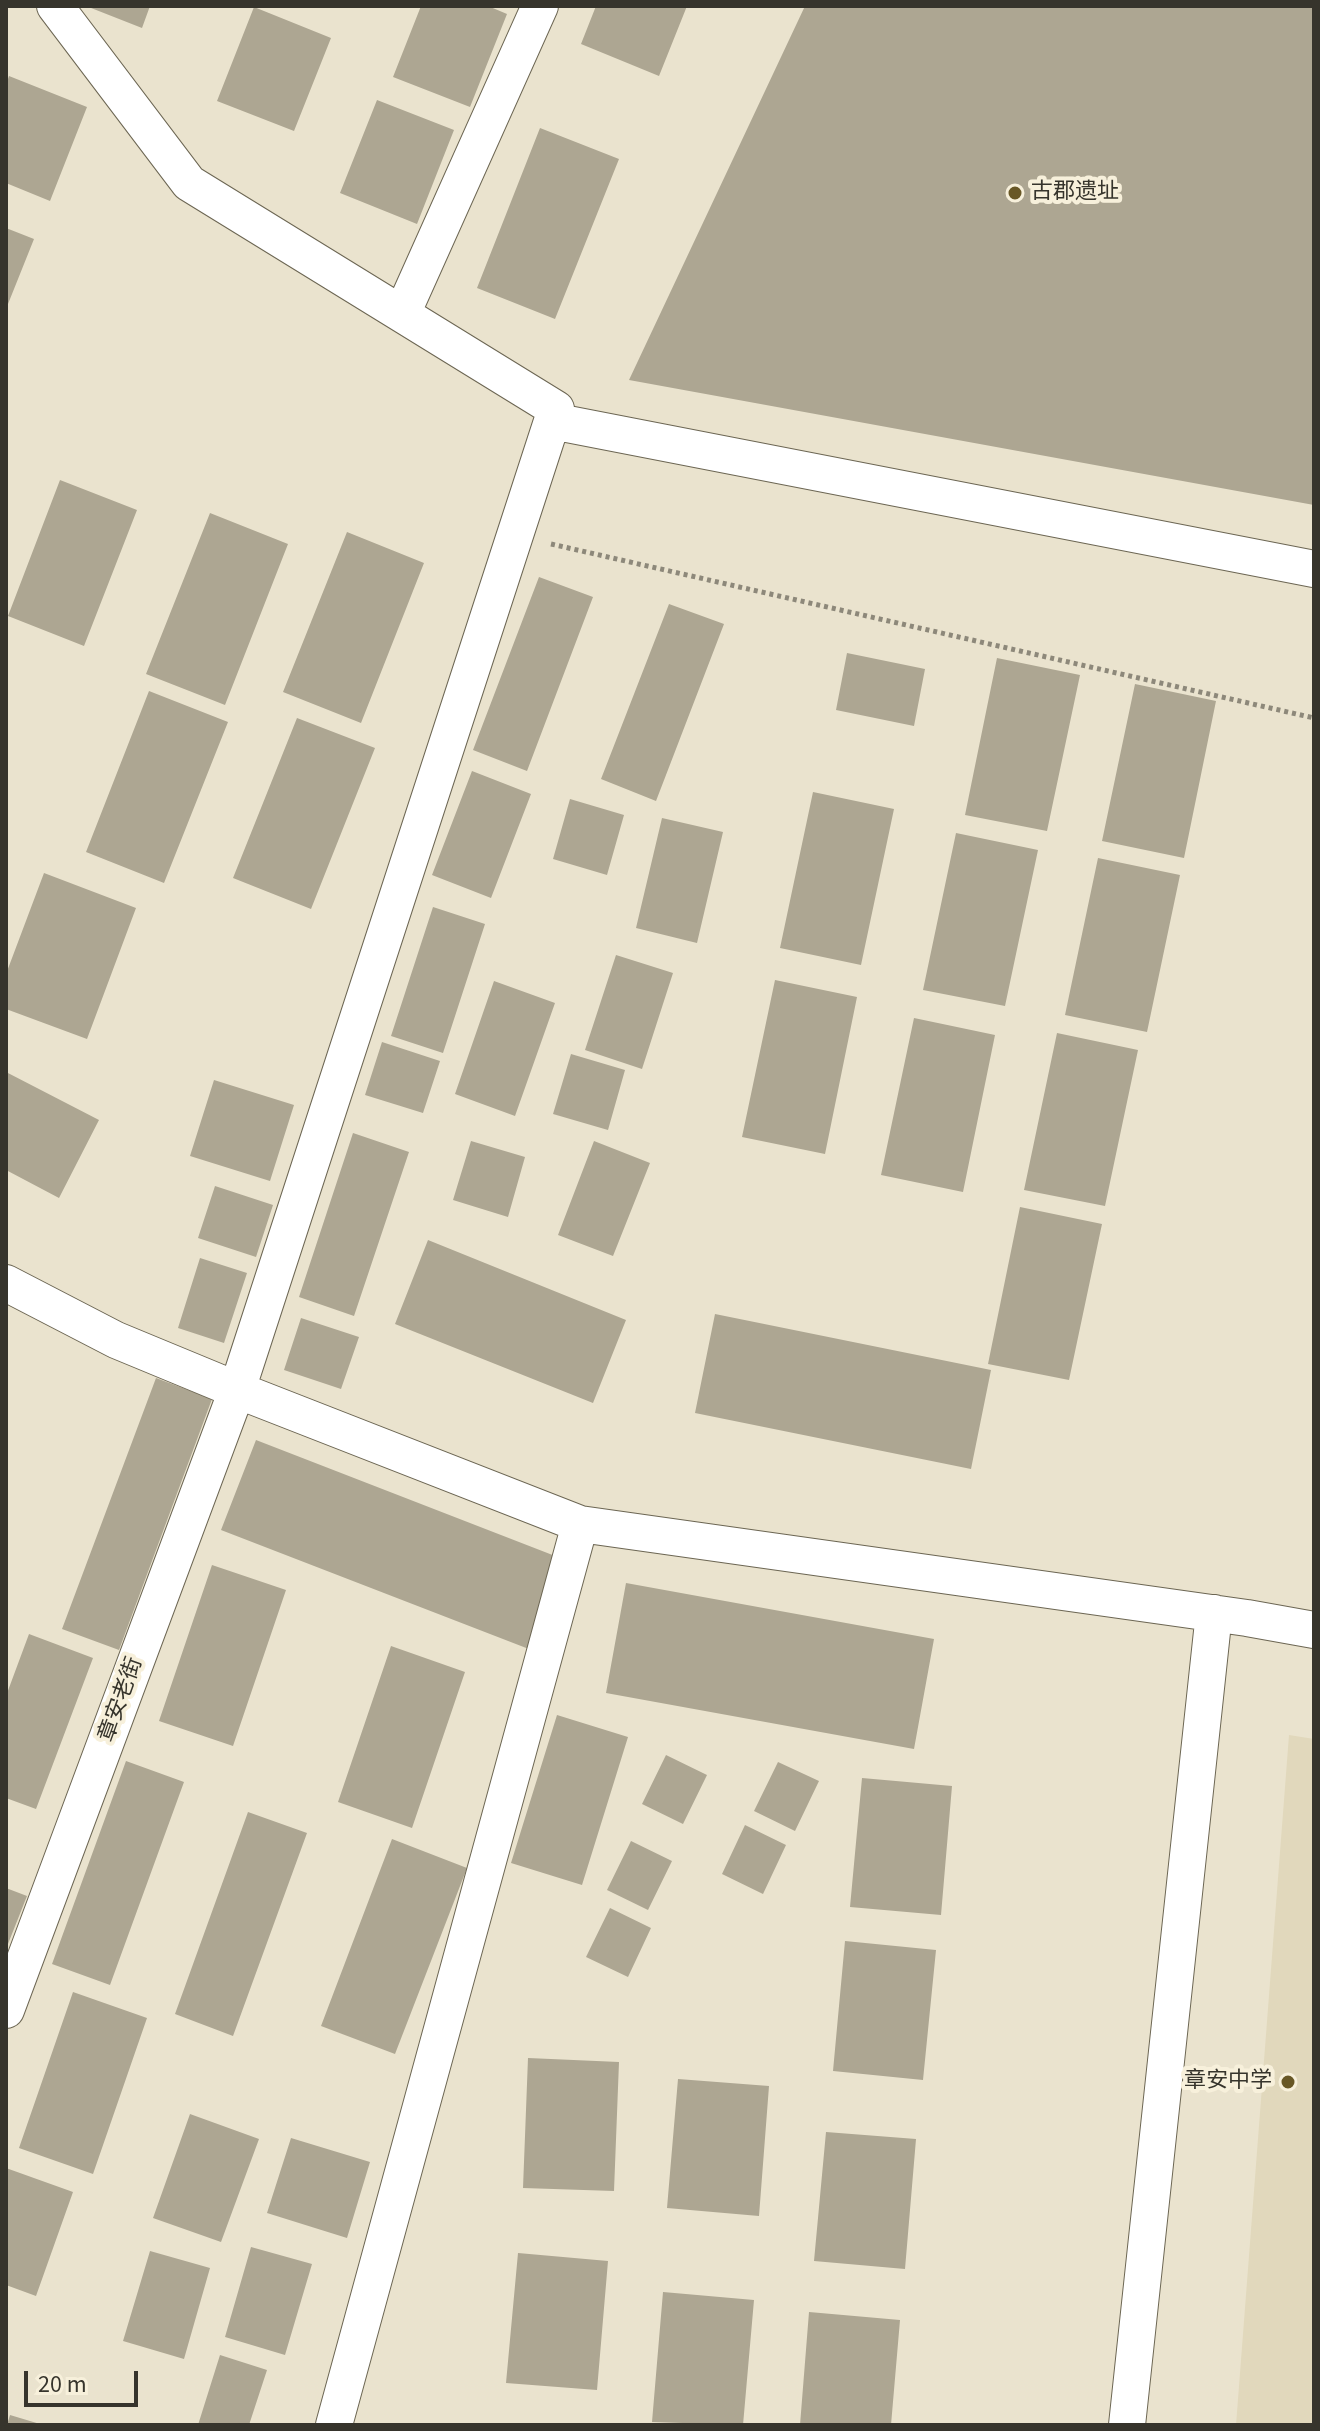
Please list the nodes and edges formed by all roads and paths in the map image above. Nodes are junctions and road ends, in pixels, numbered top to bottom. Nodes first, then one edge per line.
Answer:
1 (55, 6) edge
2 (540, 6) edge
3 (402, 314) junction
4 (552, 421) junction
5 (515, 536) junction
6 (1314, 569) edge
7 (1314, 718) edge
8 (6, 1283) edge
9 (237, 1390) junction
10 (580, 1524) junction
11 (1214, 1613) junction
12 (1314, 1630) edge
13 (6, 2010) edge
14 (334, 2425) edge
15 (1127, 2425) edge

1 - 3 street
2 - 3 street
3 - 4 street
4 - 5 street, 章安老街
4 - 6 street
5 - 7 path
5 - 9 street, 章安老街
8 - 9 street
9 - 10 street
9 - 13 street, 章安老街
10 - 11 street
10 - 14 street
11 - 12 street
11 - 15 street

